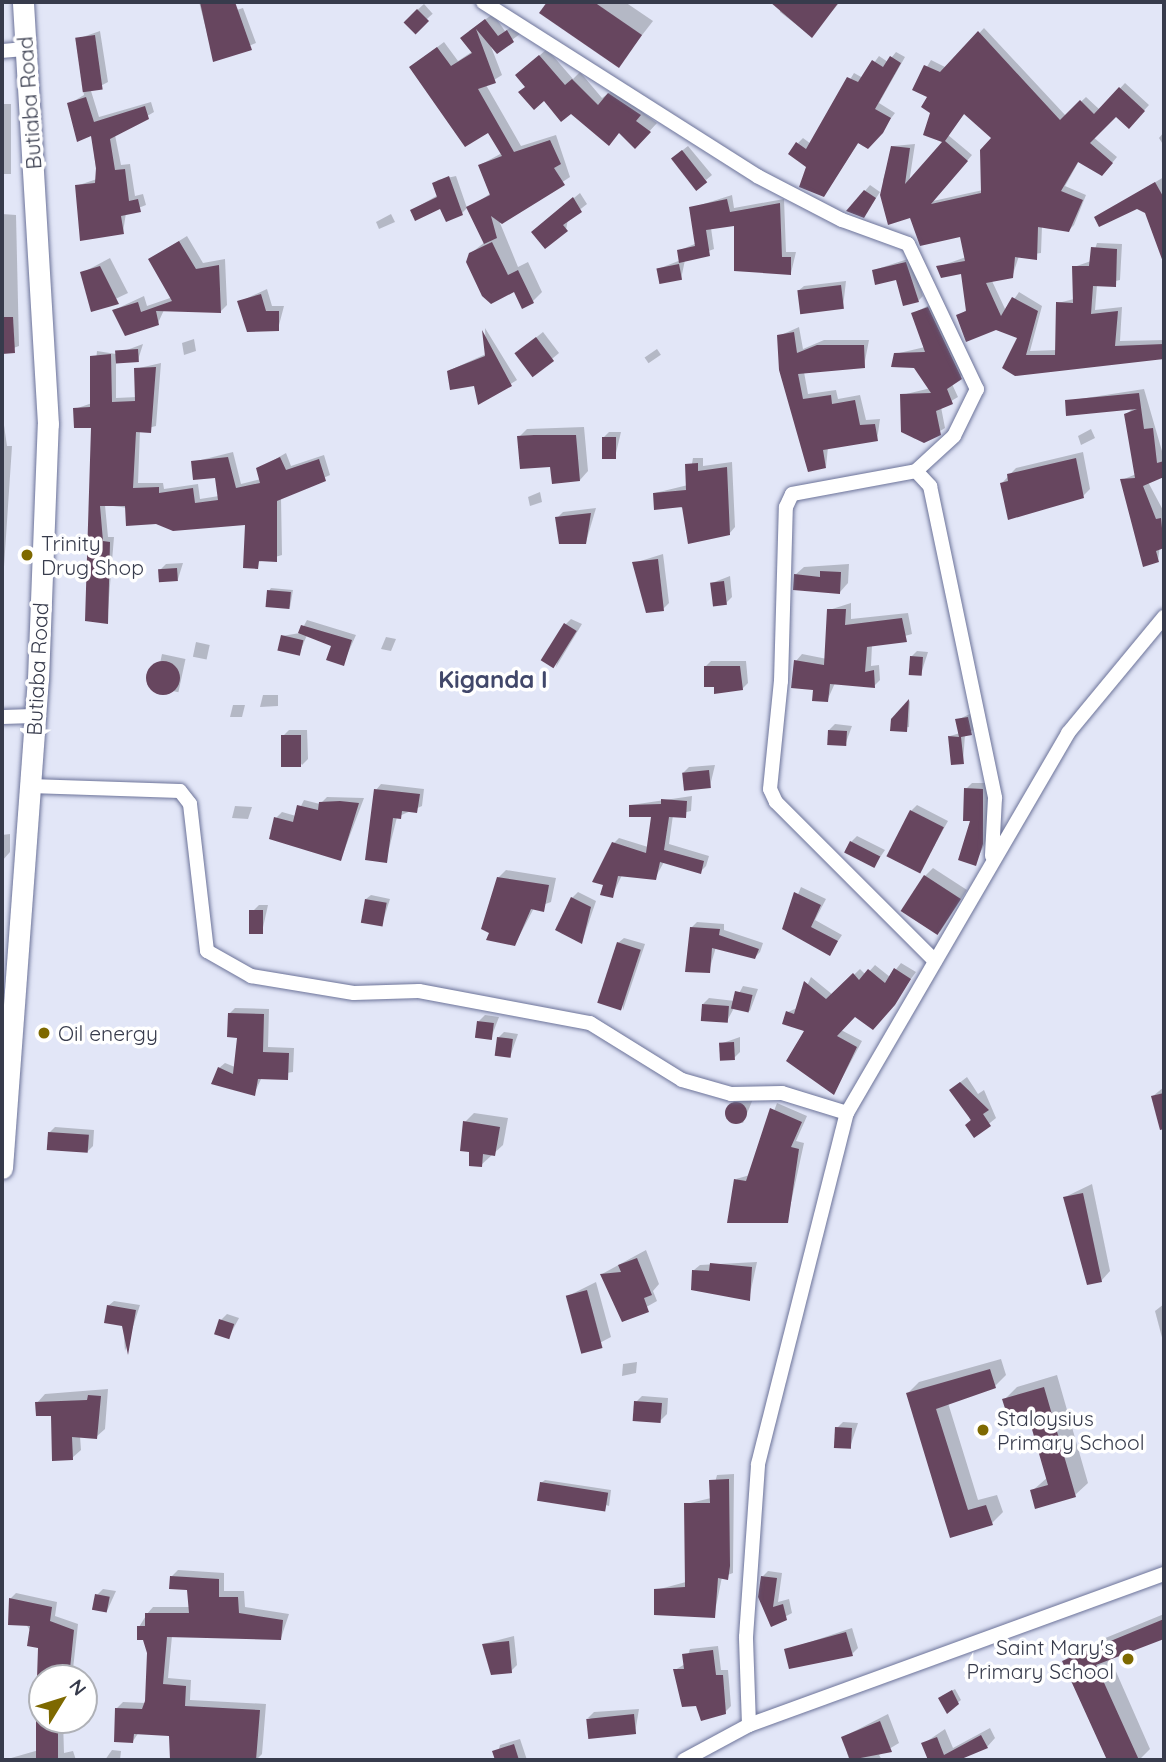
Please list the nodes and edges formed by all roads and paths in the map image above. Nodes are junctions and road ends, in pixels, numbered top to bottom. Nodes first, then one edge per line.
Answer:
1 (23, 2) edge
2 (482, 2) edge
3 (12, 50) edge
4 (916, 471) junction
5 (1164, 617) edge
6 (34, 716) junction
7 (2, 717) edge
8 (30, 786) junction
9 (992, 857) junction
10 (935, 961) junction
11 (847, 1113) junction
12 (2, 1168) edge
13 (1164, 1574) edge
14 (749, 1725) junction
15 (684, 1760) edge

1 - 3 main road, Butiaba Road
2 - 4 street
3 - 6 main road, Butiaba Road
4 - 9 street
4 - 10 street
5 - 9 street
6 - 7 street
6 - 8 main road, Butiaba Road
8 - 11 street
8 - 12 main road, Butiaba Road
9 - 10 street
10 - 11 street
11 - 14 street
13 - 14 street
14 - 15 street

